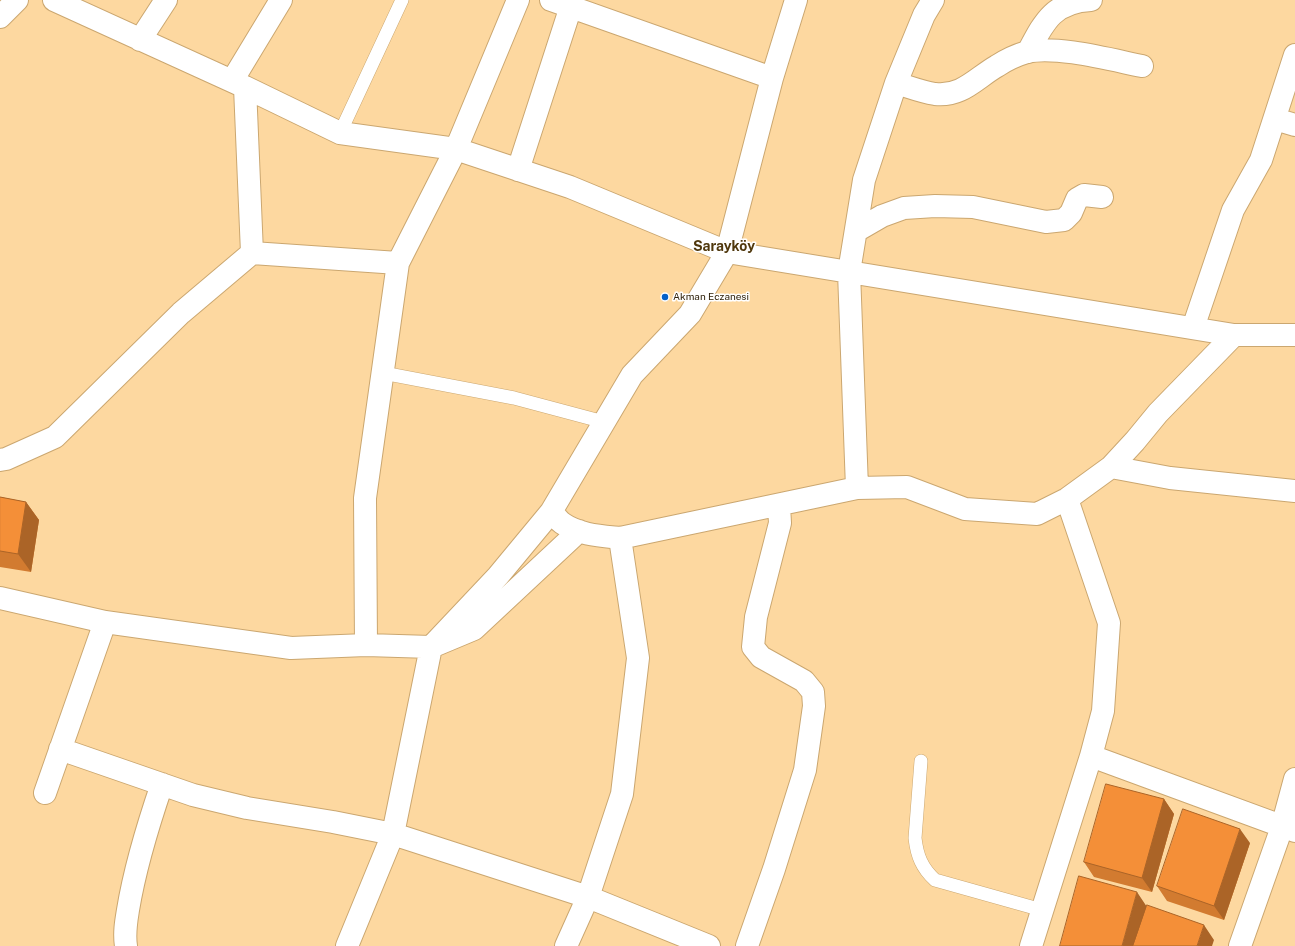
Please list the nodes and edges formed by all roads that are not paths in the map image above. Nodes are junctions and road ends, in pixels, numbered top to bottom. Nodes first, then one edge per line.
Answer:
1 (17, 0) edge
2 (54, 0) edge
3 (166, 0) edge
4 (281, 0) edge
5 (402, 0) edge
6 (518, 0) edge
7 (551, 0) edge
8 (796, 0) edge
9 (933, 0) edge
10 (1091, 0) edge
11 (572, 4) edge
12 (0, 17) edge
13 (140, 40) junction
14 (1028, 52) junction
15 (1295, 55) edge
16 (1142, 66) dead end
17 (772, 78) junction
18 (896, 83) junction
19 (238, 84) junction
20 (1285, 122) edge
21 (340, 133) junction
22 (456, 149) junction
23 (518, 170) junction
24 (1102, 197) dead end
25 (856, 231) junction
26 (727, 252) junction
27 (252, 253) junction
28 (398, 263) junction
29 (850, 272) junction
30 (1193, 328) junction
31 (1234, 334) junction
32 (1295, 335) edge
33 (383, 373) junction
34 (604, 422) junction
35 (0, 460) edge
36 (1111, 467) junction
37 (858, 488) junction
38 (1295, 491) edge
39 (1067, 499) junction
40 (779, 506) junction
41 (551, 512) junction
42 (579, 531) junction
43 (620, 538) junction
44 (0, 598) edge
45 (105, 622) junction
46 (366, 645) junction
47 (431, 647) junction
48 (60, 749) junction
49 (1091, 756) junction
50 (920, 761) dead end
51 (1295, 779) edge
52 (162, 784) junction
53 (45, 793) dead end
54 (1289, 829) edge
55 (393, 834) junction
56 (588, 897) junction
57 (1042, 910) junction
58 (126, 946) edge
59 (346, 946) edge
60 (566, 946) edge
61 (709, 946) edge
62 (747, 946) edge
63 (1031, 946) edge
64 (1240, 946) edge

1 - 12 street
2 - 13 street
3 - 13 street
4 - 19 street
5 - 21 lane
6 - 22 street
7 - 11 street
8 - 17 street
9 - 18 street
10 - 14 street
11 - 17 street
11 - 23 street
13 - 19 street
14 - 16 street
14 - 18 street
15 - 20 street
17 - 26 street
18 - 25 street
19 - 21 street
19 - 27 street
20 - 30 street
21 - 22 street
22 - 23 street
22 - 28 street
23 - 26 street
24 - 25 street
25 - 29 street
26 - 29 street
26 - 34 street
27 - 28 street
27 - 35 street
28 - 33 street
29 - 30 street
29 - 37 street
30 - 31 street
31 - 32 street
31 - 36 street
33 - 34 lane
33 - 46 street
34 - 41 street
36 - 38 street
36 - 39 street
37 - 39 street
37 - 40 street
39 - 49 street
40 - 43 street
40 - 62 street
41 - 42 street
41 - 47 street
42 - 43 street
42 - 47 street
43 - 56 street
44 - 45 street
45 - 46 street
45 - 48 street
46 - 47 street
47 - 55 street
48 - 52 street
48 - 53 street
49 - 54 street
49 - 57 street
50 - 57 lane
51 - 54 street
52 - 55 street
52 - 58 street
54 - 64 street
55 - 56 street
55 - 59 street
56 - 60 street
56 - 61 street
57 - 63 street

